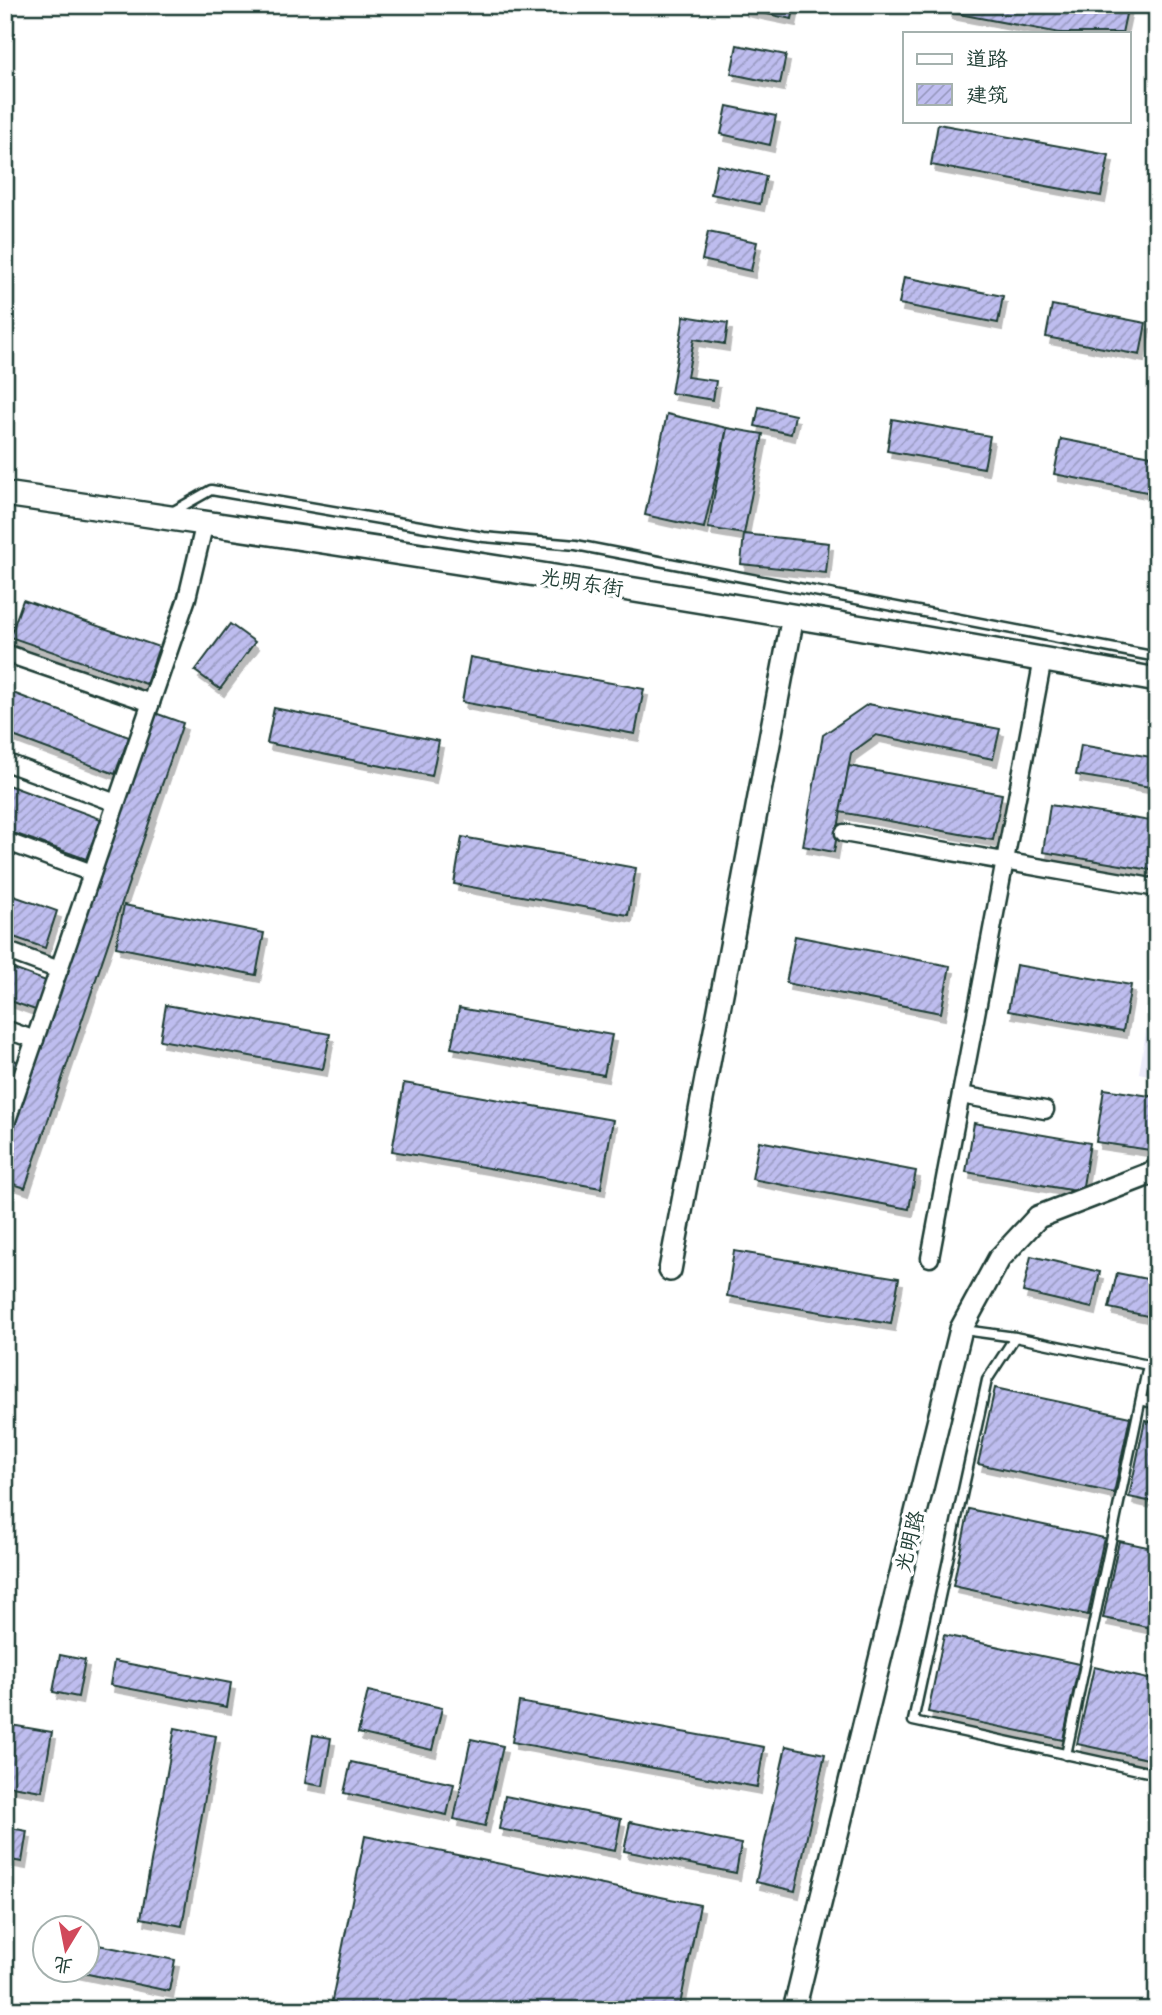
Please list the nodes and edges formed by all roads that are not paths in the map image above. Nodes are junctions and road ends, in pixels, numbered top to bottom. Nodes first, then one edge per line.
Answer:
1 (5, 494) edge
2 (163, 516) junction
3 (205, 522) junction
4 (793, 616) junction
5 (5, 653) edge
6 (1157, 656) edge
7 (1044, 659) junction
8 (1157, 680) edge
9 (151, 703) junction
10 (5, 762) edge
11 (116, 803) junction
12 (844, 833) dead end
13 (5, 841) edge
14 (1005, 861) junction
15 (92, 873) junction
16 (1157, 888) edge
17 (5, 950) edge
18 (59, 970) junction
19 (5, 1029) edge
20 (35, 1040) junction
21 (961, 1095) junction
22 (1045, 1110) dead end
23 (5, 1126) edge
24 (1157, 1171) edge
25 (930, 1258) dead end
26 (670, 1270) dead end
27 (961, 1329) junction
28 (1015, 1337) junction
29 (1141, 1400) junction
30 (1157, 1404) edge
31 (1066, 1755) junction
32 (1157, 1774) edge
33 (794, 2010) edge

1 - 2 main road, 光明东街
2 - 3 main road, 光明东街
2 - 6 lane
3 - 4 main road, 光明东街
3 - 9 street
4 - 7 main road, 光明东街
4 - 26 street
5 - 9 street
7 - 8 main road, 光明东街
7 - 14 street
9 - 11 street
10 - 11 street
11 - 15 street
12 - 14 street
13 - 15 street
14 - 16 street
14 - 21 street
15 - 18 street
17 - 18 street
18 - 20 street
19 - 20 street
20 - 23 street
21 - 22 street
21 - 25 street
24 - 27 street, 光明路
27 - 28 lane
27 - 33 street, 光明路
28 - 29 lane
28 - 31 lane
29 - 30 lane
29 - 31 lane
31 - 32 lane

